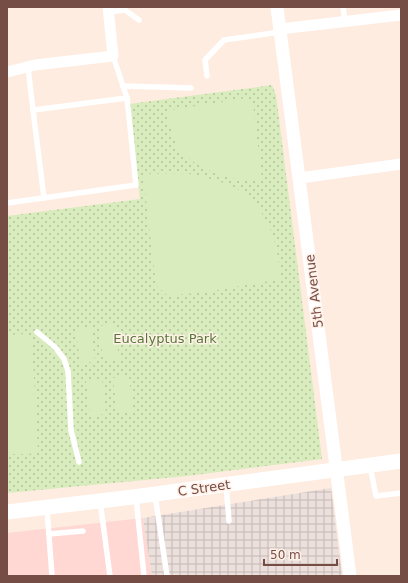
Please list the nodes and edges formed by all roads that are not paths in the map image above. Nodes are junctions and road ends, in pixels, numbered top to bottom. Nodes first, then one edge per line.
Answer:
1 (278, 7) edge
2 (343, 7) edge
3 (108, 10) edge
4 (401, 15) edge
5 (139, 20) dead end
6 (345, 22) junction
7 (280, 31) junction
8 (113, 56) junction
9 (28, 67) junction
10 (7, 72) edge
11 (207, 76) dead end
12 (123, 86) junction
13 (191, 88) dead end
14 (127, 98) junction
15 (33, 110) junction
16 (401, 164) edge
17 (300, 178) junction
18 (44, 198) junction
19 (7, 203) edge
20 (37, 332) dead end
21 (401, 461) edge
22 (79, 462) dead end
23 (370, 465) junction
24 (336, 470) junction
25 (226, 485) junction
26 (401, 493) edge
27 (154, 494) junction
28 (136, 497) junction
29 (100, 500) junction
30 (47, 507) junction
31 (7, 512) edge
32 (229, 521) dead end
33 (82, 531) dead end
34 (49, 534) junction
35 (52, 576) edge
36 (110, 576) edge
37 (144, 576) edge
38 (167, 576) edge
39 (350, 576) edge

1 - 7 street, 5th Avenue
2 - 6 lane
3 - 5 lane
3 - 8 street
4 - 6 street
6 - 7 street
7 - 11 lane
7 - 17 street, 5th Avenue
8 - 9 street
8 - 12 lane
9 - 10 street
9 - 15 lane
12 - 13 lane
12 - 14 lane
14 - 15 lane
14 - 18 lane
15 - 18 lane
16 - 17 street
17 - 24 street, 5th Avenue
18 - 19 lane
20 - 22 lane
21 - 23 main road, C Street
23 - 24 main road, C Street
23 - 26 lane
24 - 25 main road, C Street
24 - 39 street, 5th Avenue
25 - 27 main road, C Street
25 - 32 lane
27 - 28 main road, C Street
27 - 38 lane
28 - 29 main road, C Street
28 - 37 lane
29 - 30 main road, C Street
29 - 36 lane
30 - 31 main road, C Street
30 - 34 lane
33 - 34 lane
34 - 35 lane

